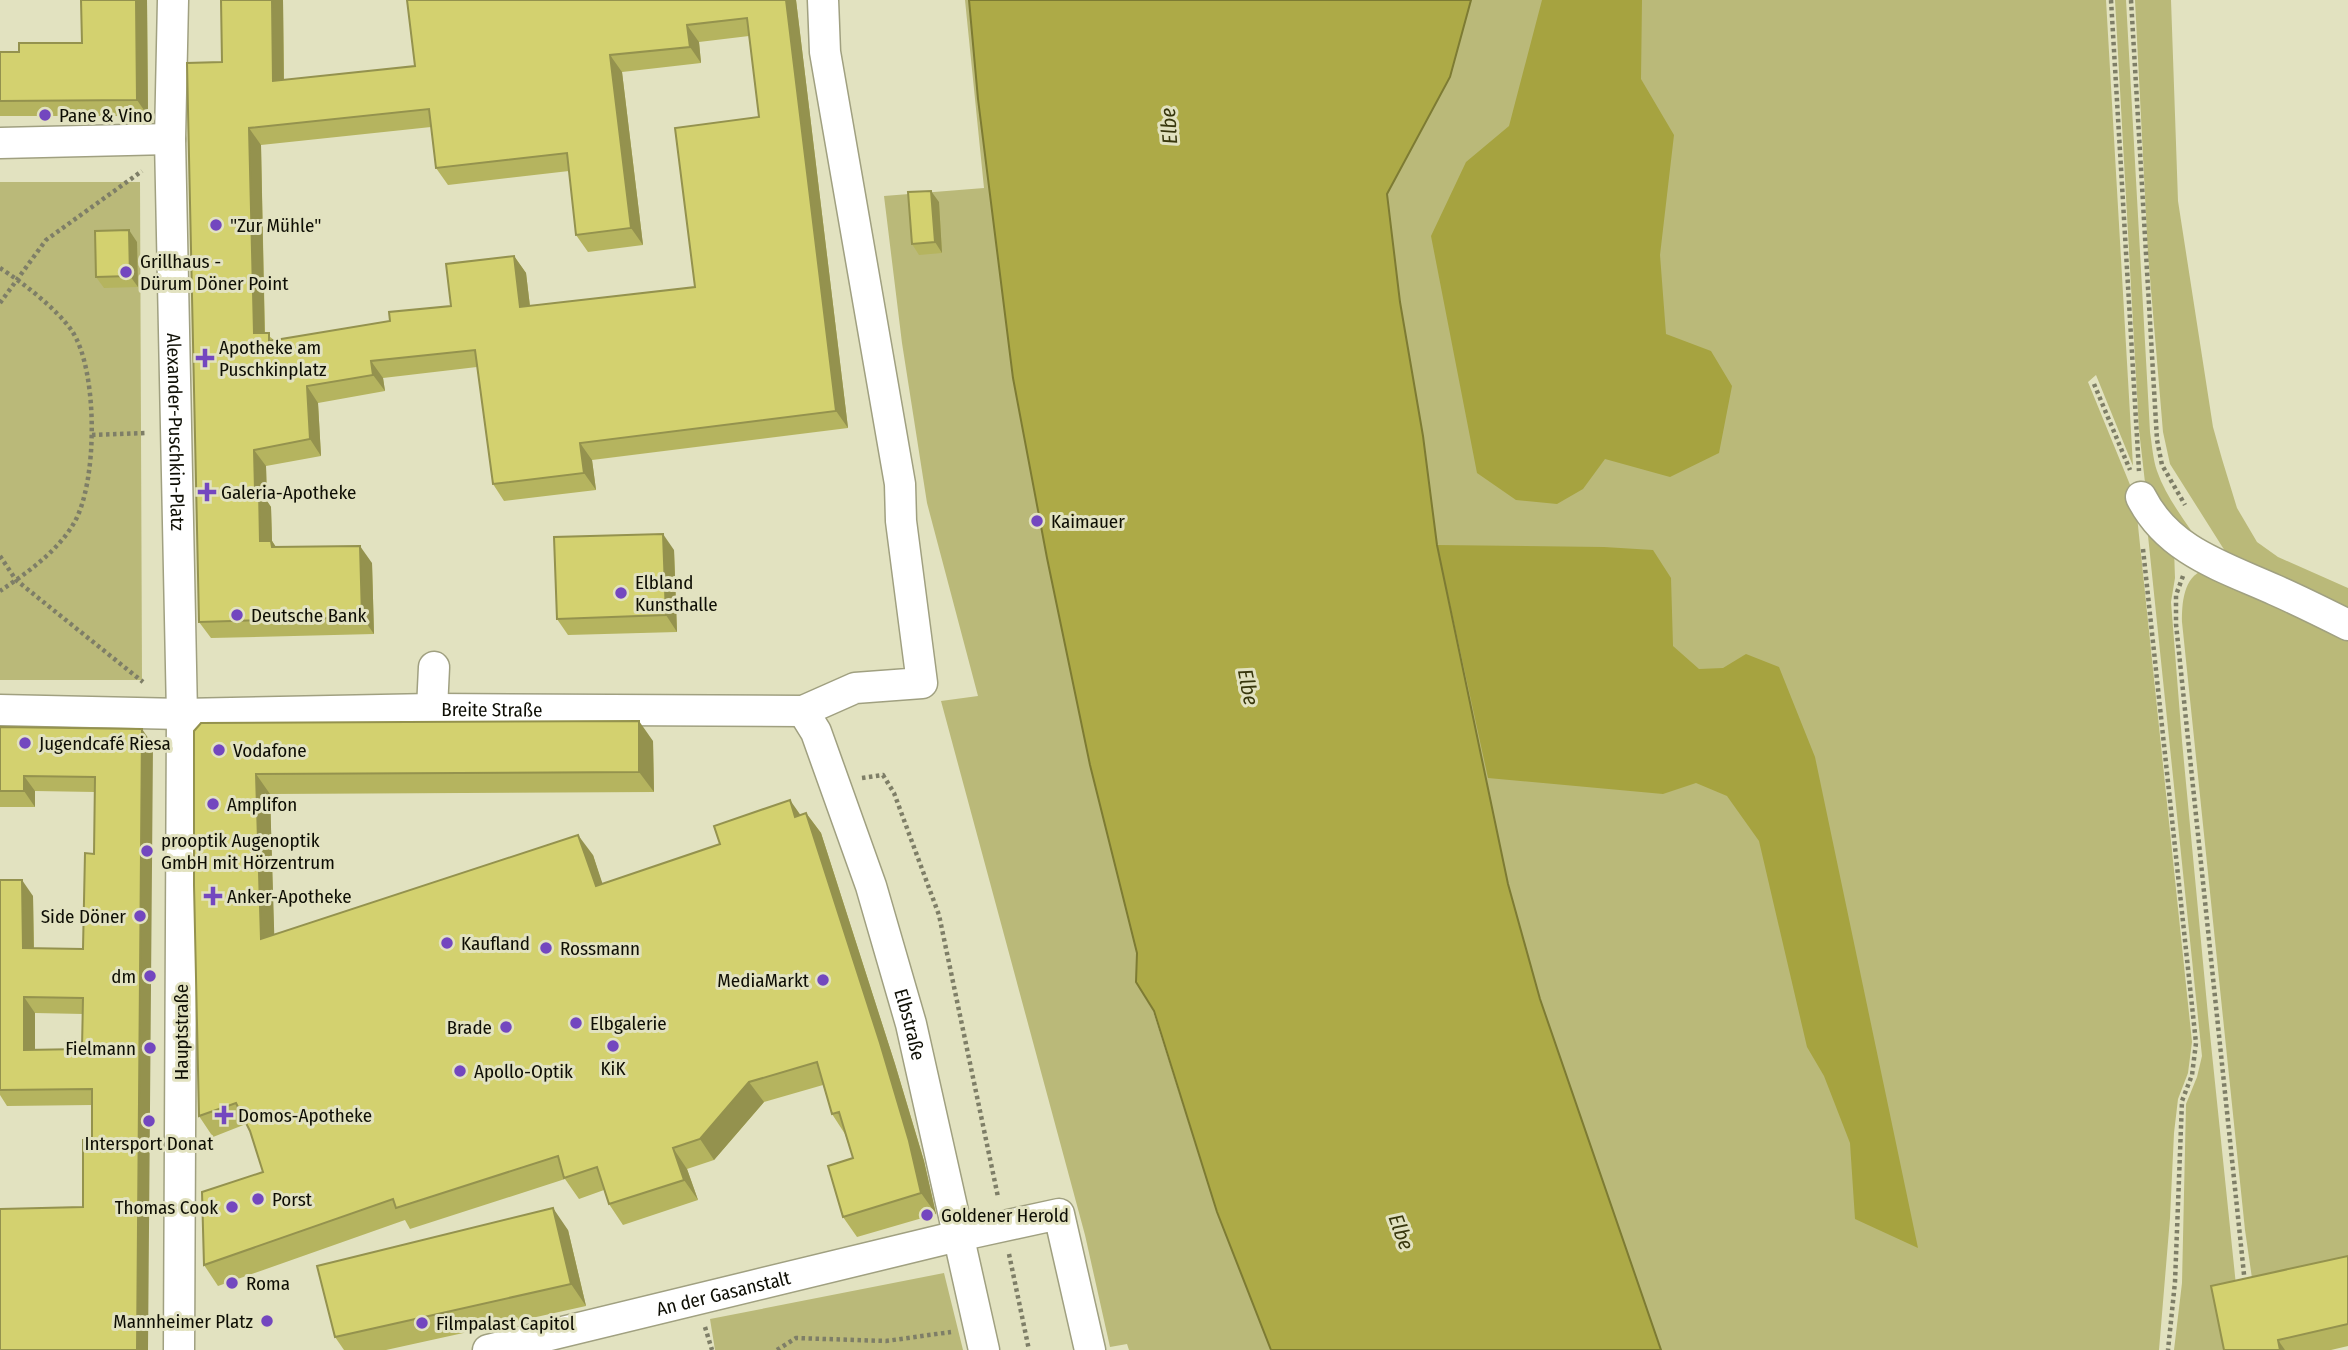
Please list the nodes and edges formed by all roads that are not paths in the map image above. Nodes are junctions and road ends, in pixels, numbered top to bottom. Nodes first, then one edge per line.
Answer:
1 (173, 0) edge
2 (823, 0) edge
3 (170, 139) junction
4 (0, 143) edge
5 (2141, 497) road end
6 (2348, 625) edge
7 (434, 667) dead end
8 (432, 709) junction
9 (0, 710) edge
10 (803, 711) junction
11 (182, 714) junction
12 (958, 1236) junction
13 (982, 1339) edge
14 (179, 1350) edge
15 (488, 1350) edge
16 (1090, 1350) edge

1 - 3 street, Alexander-Puschkin-Platz
2 - 10 street
3 - 4 street
3 - 11 street, Alexander-Puschkin-Platz
5 - 6 street
7 - 8 street
8 - 10 street, Breite Straße
8 - 11 street, Breite Straße
9 - 11 street
10 - 12 street, Elbstraße
11 - 14 street, Hauptstraße
12 - 13 street, Elbstraße
12 - 15 street, An der Gasanstalt
12 - 16 street, An der Gasanstalt

